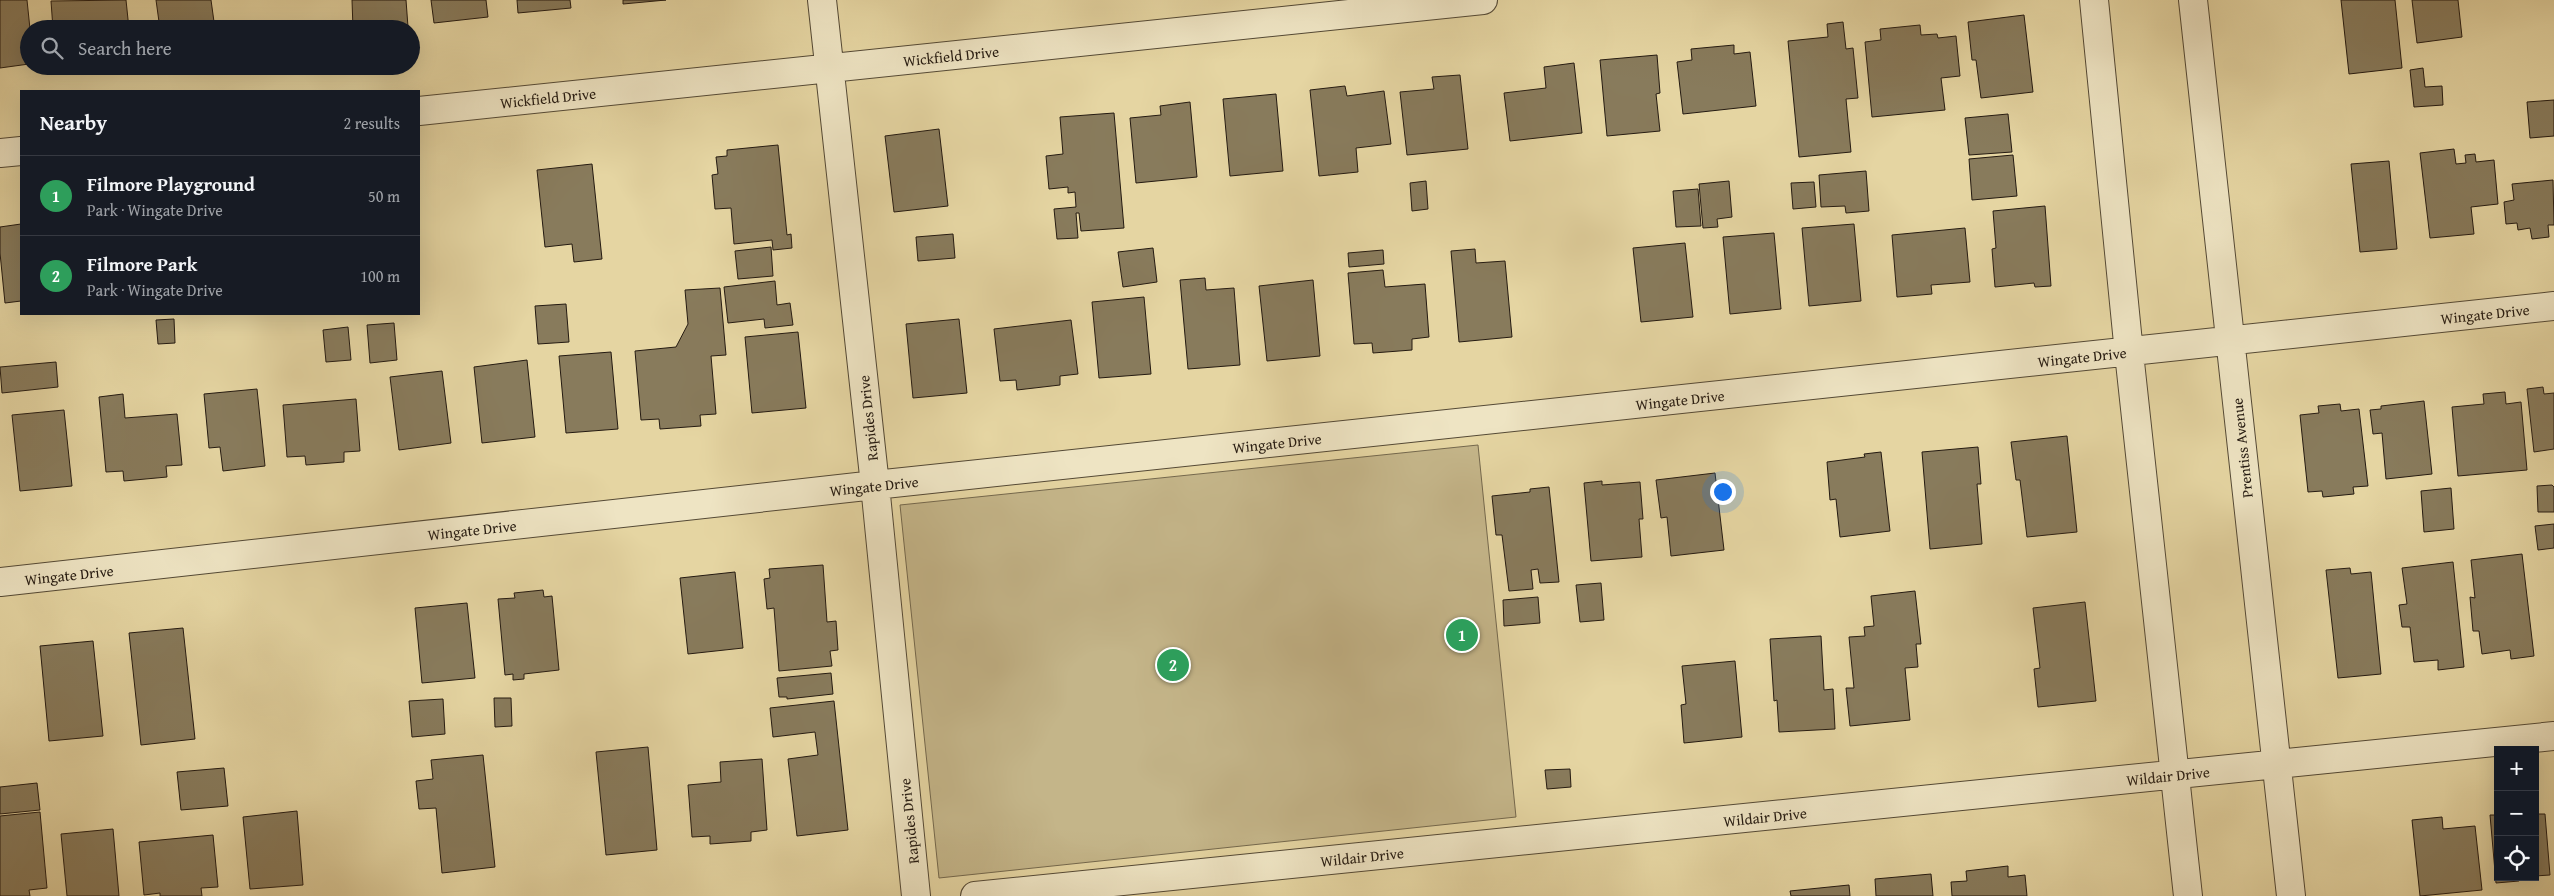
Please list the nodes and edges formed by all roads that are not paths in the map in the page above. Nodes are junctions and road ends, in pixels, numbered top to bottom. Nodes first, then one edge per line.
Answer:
1 (822, 0) edge
2 (1483, 0) edge
3 (2094, 0) edge
4 (2192, 0) edge
5 (829, 69) junction
6 (420, 111) edge
7 (20, 151) edge
8 (0, 153) edge
9 (2554, 306) edge
10 (2230, 340) junction
11 (2129, 352) junction
12 (875, 485) junction
13 (0, 582) edge
14 (2554, 736) edge
15 (2277, 765) junction
16 (2176, 776) junction
17 (916, 896) edge
18 (975, 896) edge
19 (2188, 896) edge
20 (2291, 896) edge

1 - 5 street, Rapides Drive
2 - 5 street, Wickfield Drive
3 - 11 street
4 - 10 street, Prentiss Avenue
5 - 6 street, Wickfield Drive
5 - 12 street, Rapides Drive
7 - 8 street
9 - 10 street, Wingate Drive
10 - 11 street, Wingate Drive
10 - 15 street, Prentiss Avenue
11 - 12 street, Wingate Drive
11 - 16 street
12 - 13 street, Wingate Drive
12 - 17 street, Rapides Drive
14 - 15 street, Wildair Drive
15 - 16 street, Wildair Drive
15 - 20 street, Prentiss Avenue
16 - 18 street, Wildair Drive
16 - 19 street

